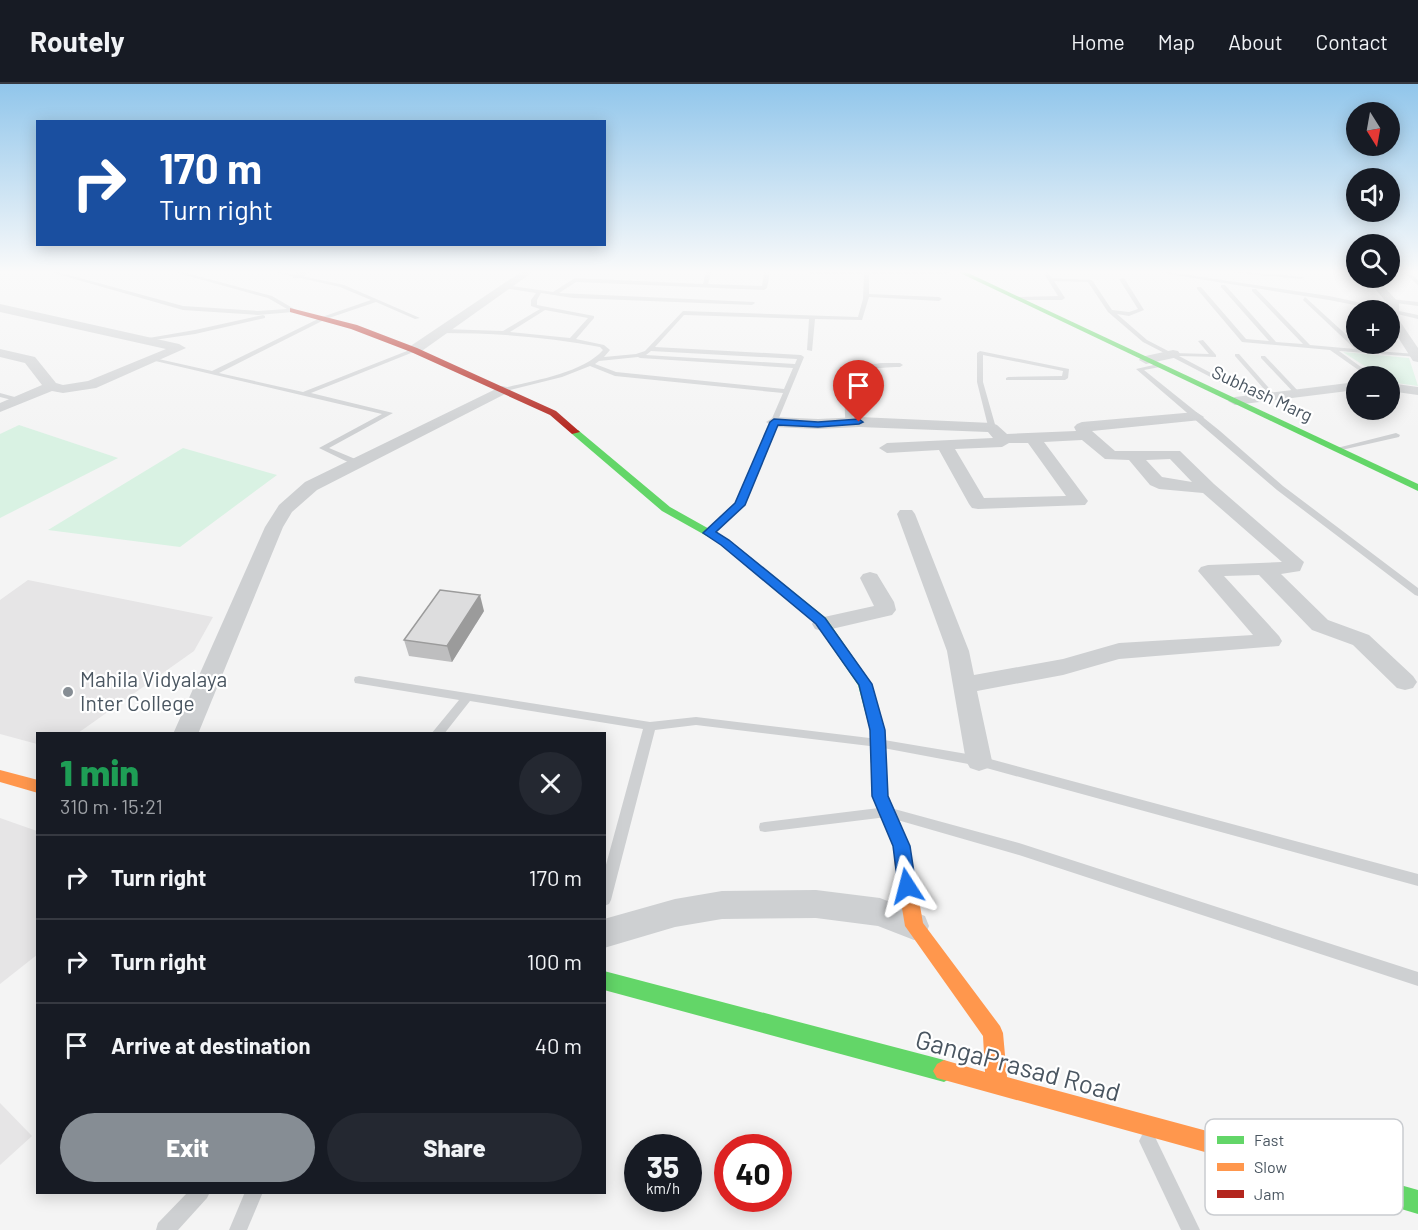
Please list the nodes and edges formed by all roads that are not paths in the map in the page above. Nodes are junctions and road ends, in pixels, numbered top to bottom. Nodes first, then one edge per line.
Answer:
1 (76, 325) edge
2 (224, 325) edge
3 (309, 325) edge
4 (345, 325) edge
5 (451, 325) edge
6 (515, 325) edge
7 (585, 325) edge
8 (672, 325) edge
9 (812, 325) edge
10 (1073, 325) edge
11 (1128, 325) edge
12 (1231, 325) edge
13 (1258, 325) edge
14 (1288, 325) edge
15 (1334, 325) edge
16 (1400, 330) edge
17 (443, 331) junction
18 (504, 332) junction
19 (1346, 337) edge
20 (140, 340) junction
21 (572, 340) junction
22 (1201, 341) dead end
23 (1274, 343) junction
24 (1307, 345) junction
25 (1331, 348) junction
26 (650, 349) junction
27 (414, 350) junction
28 (810, 350) dead end
29 (1346, 350) edge
30 (0, 353) edge
31 (1173, 354) junction
32 (1395, 354) edge
33 (637, 356) junction
34 (1237, 356) dead end
35 (1417, 356) edge
36 (1263, 357) dead end
37 (599, 358) junction
38 (154, 360) junction
39 (1152, 363) junction
40 (590, 364) junction
41 (900, 364) dead end
42 (797, 366) junction
43 (1356, 366) edge
44 (213, 373) junction
45 (1008, 380) dead end
46 (51, 386) junction
47 (1346, 387) edge
48 (1400, 389) edge
49 (502, 390) junction
50 (787, 391) junction
51 (1418, 391) edge
52 (303, 394) junction
53 (1298, 394) junction
54 (0, 395) edge
55 (1273, 396) junction
56 (1255, 398) junction
57 (20, 399) junction
58 (1235, 401) junction
59 (0, 408) edge
60 (1196, 417) junction
61 (774, 422) junction
62 (849, 422) junction
63 (998, 433) junction
64 (1086, 435) junction
65 (1396, 435) dead end
66 (1032, 438) junction
67 (944, 445) junction
68 (887, 448) dead end
69 (1337, 449) junction
70 (1133, 455) junction
71 (357, 463) junction
72 (1208, 488) junction
73 (1418, 488) edge
74 (906, 514) dead end
75 (709, 533) junction
76 (1264, 569) junction
77 (870, 578) dead end
78 (1418, 593) edge
79 (822, 624) junction
80 (359, 680) dead end
81 (1405, 682) dead end
82 (964, 685) junction
83 (467, 697) junction
84 (650, 726) junction
85 (186, 732) edge
86 (439, 732) edge
87 (878, 743) junction
88 (979, 761) junction
89 (0, 776) edge
90 (36, 787) edge
91 (886, 812) junction
92 (765, 827) dead end
93 (1418, 880) edge
94 (606, 892) edge
95 (914, 926) junction
96 (606, 933) edge
97 (1418, 979) edge
98 (606, 981) edge
99 (997, 1085) junction
100 (1139, 1124) junction
101 (1205, 1142) edge
102 (199, 1194) edge
103 (253, 1194) edge
104 (1403, 1197) edge
105 (1418, 1202) edge
106 (165, 1230) edge
107 (238, 1230) edge
108 (1191, 1230) edge

1 - 20 street
2 - 20 lane
3 - 44 lane
4 - 27 street
5 - 17 street
6 - 18 lane
7 - 21 lane
8 - 26 lane
9 - 28 lane
10 - 39 street, Subhash Marg
11 - 31 lane
12 - 23 lane
13 - 23 lane
14 - 24 lane
15 - 19 lane
16 - 35 street
17 - 18 lane
17 - 27 street
18 - 21 lane
20 - 38 street
21 - 37 lane
22 - 31 lane
23 - 24 lane
24 - 25 lane
25 - 29 lane
25 - 43 lane
26 - 33 lane
26 - 42 lane
27 - 49 street
27 - 52 lane
30 - 46 street
31 - 39 street
31 - 56 lane
32 - 35 lane
33 - 37 lane
33 - 42 lane
34 - 55 lane
36 - 53 lane
37 - 40 lane
38 - 44 lane
38 - 46 street
39 - 58 street, Subhash Marg
39 - 60 lane
40 - 49 lane
40 - 50 lane
41 - 62 lane
42 - 50 lane
44 - 52 lane
45 - 63 lane
46 - 57 street
47 - 53 street
48 - 51 street
49 - 71 street
49 - 75 street
50 - 61 lane
52 - 71 lane
53 - 55 street
54 - 57 lane
55 - 56 street
56 - 58 street
57 - 59 street
58 - 69 street, Subhash Marg
60 - 64 street
60 - 78 lane
61 - 62 street
61 - 75 lane
62 - 63 street
63 - 66 street
63 - 67 street
64 - 66 street
64 - 70 street
65 - 69 lane
66 - 67 street
67 - 68 street
69 - 73 street, Subhash Marg
70 - 72 street
70 - 72 street
71 - 85 street
72 - 76 street
74 - 82 street
75 - 79 street
76 - 81 street
76 - 82 street
77 - 79 street
79 - 87 street
80 - 83 lane
82 - 88 street
83 - 84 lane
83 - 86 lane
84 - 87 lane
84 - 94 lane
87 - 88 lane
87 - 91 street
88 - 93 lane
89 - 90 street
91 - 92 lane
91 - 95 street
91 - 97 lane
95 - 96 street
95 - 99 street
98 - 99 street, GangaPrasad Road
99 - 100 street, GangaPrasad Road
100 - 101 street, GangaPrasad Road
100 - 108 lane
102 - 106 lane
103 - 107 lane
104 - 105 street, GangaPrasad Road

